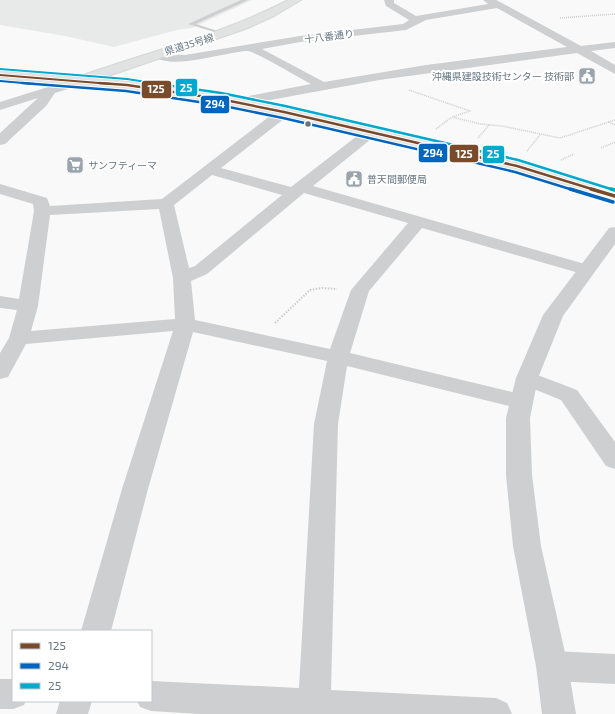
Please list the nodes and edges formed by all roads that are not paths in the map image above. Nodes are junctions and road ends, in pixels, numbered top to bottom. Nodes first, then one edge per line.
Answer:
1 (296, 0) edge
2 (389, 0) edge
3 (488, 0) edge
4 (247, 1) edge
5 (499, 5) junction
6 (416, 20) junction
7 (222, 34) junction
8 (208, 38) junction
9 (615, 45) edge
10 (253, 48) junction
11 (578, 49) junction
12 (238, 50) junction
13 (158, 54) junction
14 (615, 70) edge
15 (0, 75) edge
16 (80, 81) junction
17 (323, 86) junction
18 (50, 91) junction
19 (238, 102) junction
20 (0, 106) edge
21 (284, 112) junction
22 (371, 132) junction
23 (0, 141) edge
24 (210, 170) junction
25 (0, 190) edge
26 (298, 190) junction
27 (615, 196) edge
28 (166, 204) junction
29 (42, 211) junction
30 (418, 222) junction
31 (615, 232) edge
32 (586, 270) junction
33 (182, 278) junction
34 (0, 302) edge
35 (28, 306) junction
36 (185, 324) junction
37 (19, 338) junction
38 (338, 357) junction
39 (0, 372) edge
40 (524, 389) junction
41 (615, 460) edge
42 (96, 630) edge
43 (552, 666) junction
44 (615, 668) edge
45 (0, 694) edge
46 (12, 694) edge
47 (152, 696) edge
48 (76, 702) edge
49 (314, 709) edge
50 (72, 714) edge
51 (496, 714) edge
52 (559, 714) edge

1 - 7 main road, 県道35号線
2 - 6 street
3 - 5 street
4 - 7 lane
5 - 6 street, 十八番通り
5 - 11 street
6 - 10 street, 十八番通り
7 - 8 main road, 県道35号線
8 - 12 street
8 - 13 main road, 県道35号線
9 - 11 street
10 - 12 street, 十八番通り
10 - 17 street
11 - 14 street
11 - 17 street
12 - 13 street, 十八番通り
13 - 16 main road, 県道35号線
15 - 16 main road
16 - 18 street
16 - 19 main road
17 - 19 street
18 - 20 street
18 - 23 street
19 - 21 main road
21 - 22 main road
21 - 24 street
22 - 26 street
22 - 27 main road
24 - 26 street
24 - 28 street
25 - 29 street
26 - 30 street
26 - 33 street
28 - 29 street
28 - 33 street
29 - 35 street
30 - 32 street
30 - 38 street
31 - 32 street
32 - 40 street
33 - 36 street
34 - 35 street
35 - 37 street
36 - 37 street
36 - 38 street
36 - 42 street
37 - 39 street
38 - 40 street
38 - 49 street
40 - 41 street
40 - 43 street
43 - 44 street
43 - 52 street
45 - 46 street
47 - 49 street
48 - 50 street
49 - 51 street

